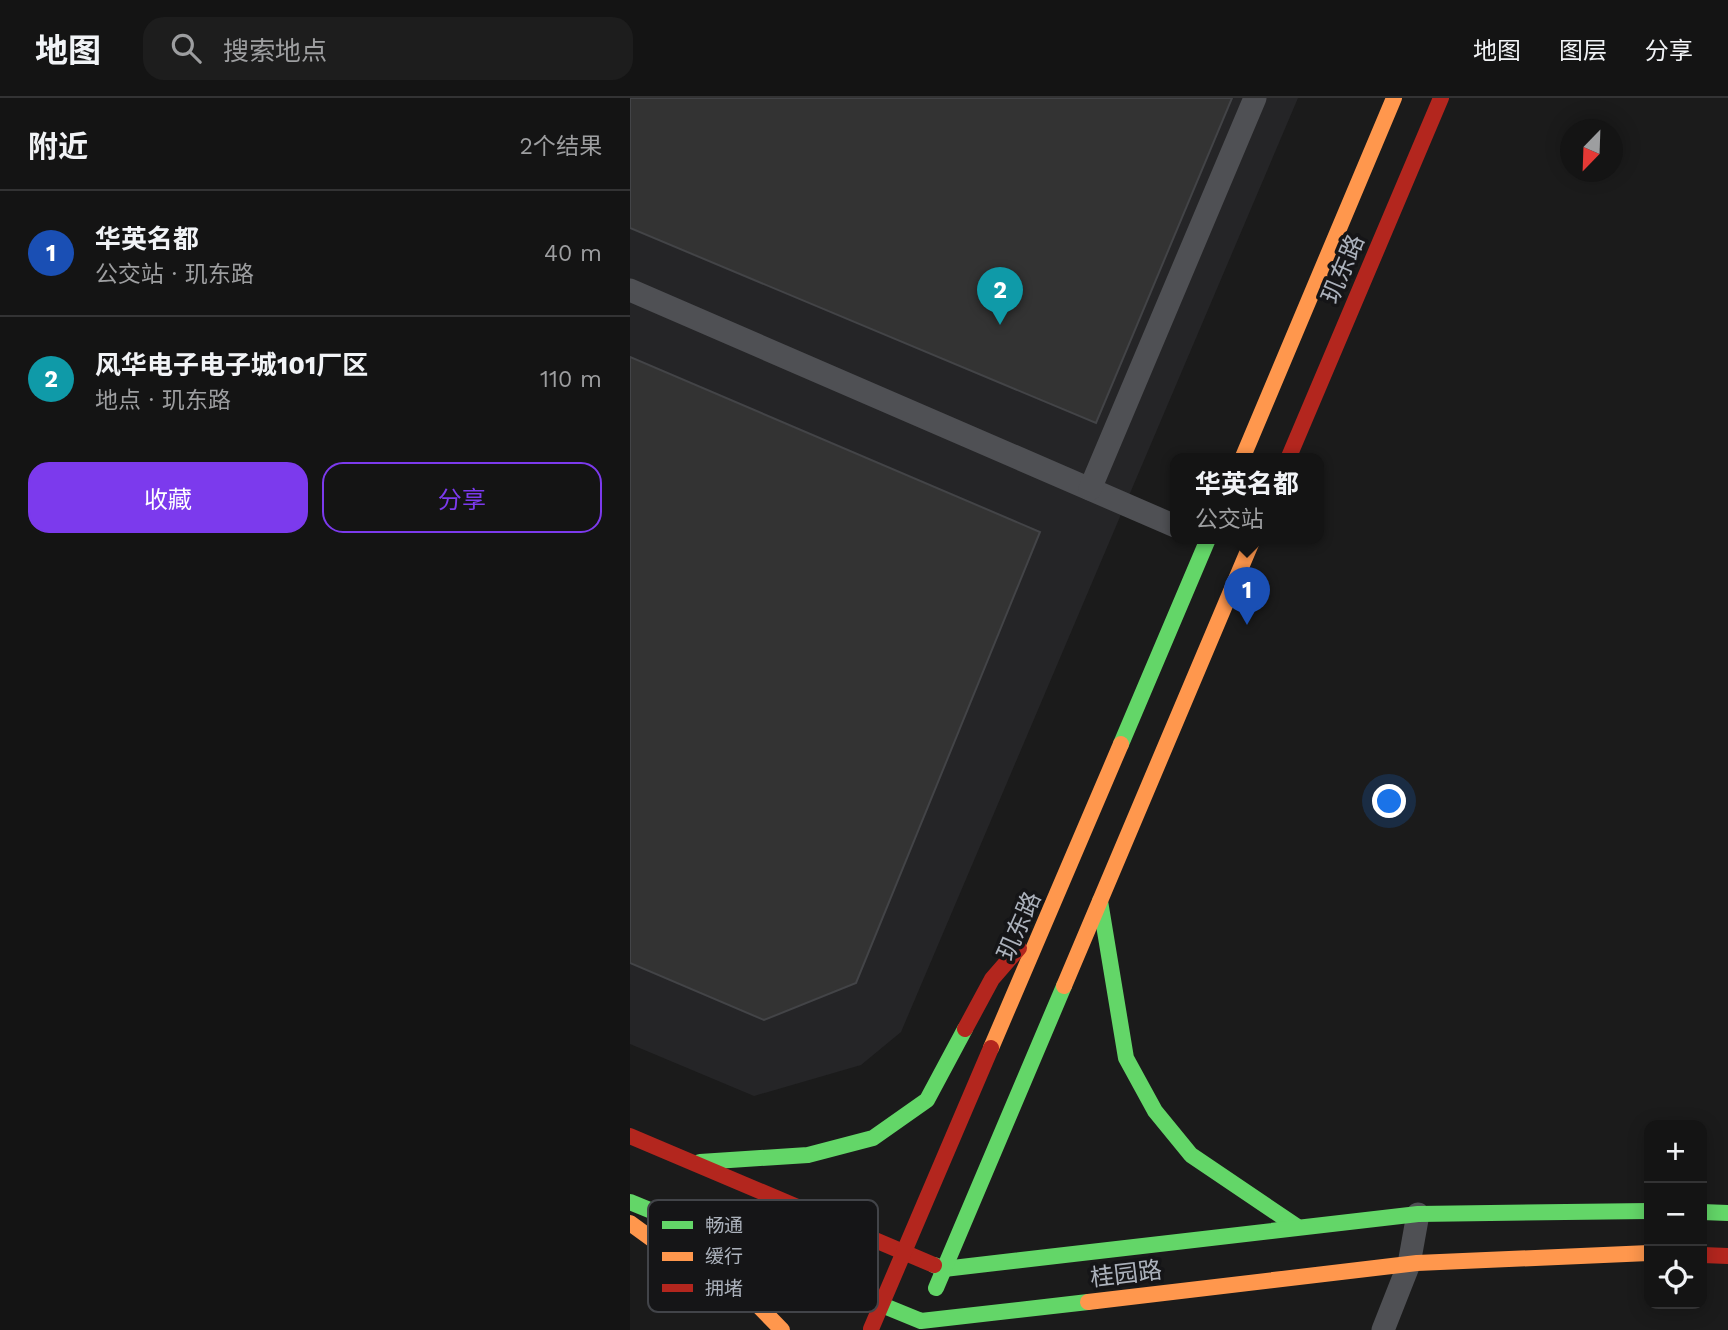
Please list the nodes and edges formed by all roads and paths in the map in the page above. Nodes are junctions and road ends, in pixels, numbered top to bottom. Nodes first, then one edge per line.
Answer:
1 (1255, 98) edge
2 (1394, 98) edge
3 (1441, 98) edge
4 (630, 290) edge
5 (1245, 453) edge
6 (1291, 453) edge
7 (1090, 489) junction
8 (1170, 524) edge
9 (1205, 544) edge
10 (1251, 544) edge
11 (1100, 901) junction
12 (1052, 908) junction
13 (630, 1136) edge
14 (691, 1162) junction
15 (782, 1200) edge
16 (630, 1202) edge
17 (648, 1209) edge
18 (1644, 1210) edge
19 (1707, 1212) edge
20 (1728, 1213) edge
21 (1418, 1214) junction
22 (630, 1223) edge
23 (1296, 1226) junction
24 (648, 1236) edge
25 (878, 1241) edge
26 (903, 1251) junction
27 (1644, 1253) edge
28 (1707, 1255) edge
29 (1728, 1255) edge
30 (1409, 1264) junction
31 (944, 1269) junction
32 (1199, 1289) junction
33 (880, 1305) junction
34 (878, 1311) edge
35 (764, 1312) edge
36 (877, 1312) edge
37 (1124, 1316) dead end
38 (920, 1326) edge
39 (782, 1330) edge
40 (871, 1330) edge
41 (1383, 1330) edge

1 - 7 lane
2 - 5 main road, 玑东路
3 - 6 main road, 玑东路
4 - 7 lane
7 - 8 lane
9 - 12 main road, 玑东路
10 - 11 main road
11 - 23 main road
11 - 31 main road
12 - 14 main road
12 - 26 main road, 玑东路
13 - 14 main road
14 - 15 main road
16 - 17 main road, 桂园路
18 - 21 main road
19 - 20 main road
21 - 23 main road
21 - 30 lane
22 - 24 main road
23 - 31 main road
25 - 26 main road
26 - 31 main road
26 - 33 main road, 玑东路
27 - 30 main road, 桂园路
28 - 29 main road
30 - 32 main road, 桂园路
30 - 41 lane
31 - 38 main road
32 - 37 main road
32 - 38 main road, 桂园路
33 - 34 main road, 玑东路
33 - 38 main road, 桂园路
35 - 39 main road
36 - 40 main road, 玑东路

